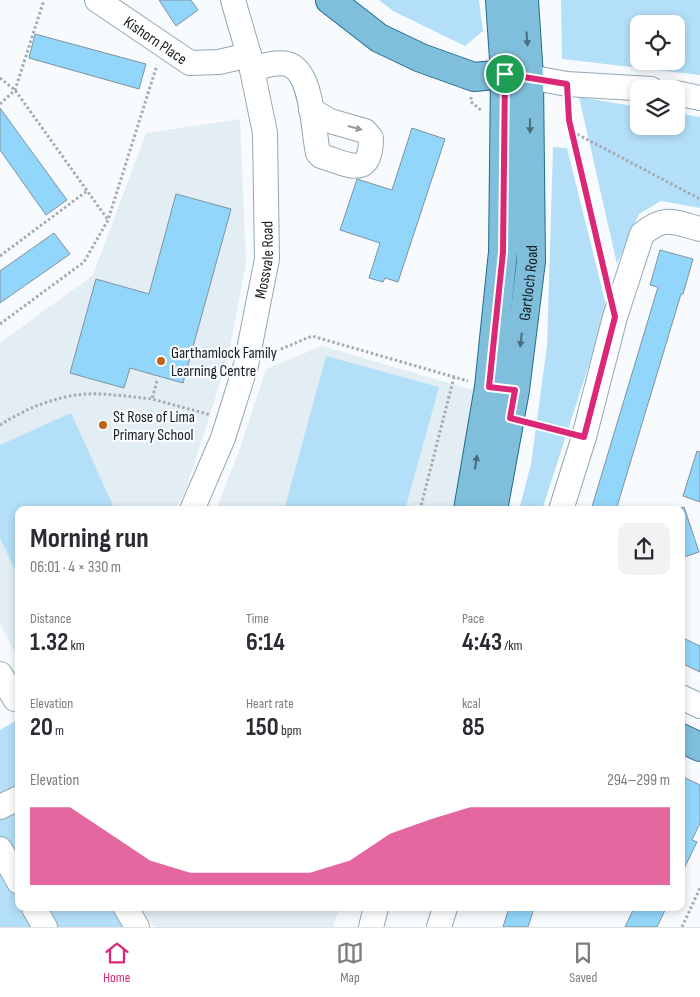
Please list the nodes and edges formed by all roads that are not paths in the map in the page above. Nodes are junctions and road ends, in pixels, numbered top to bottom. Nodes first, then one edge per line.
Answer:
1 (97, 0) edge
2 (233, 0) edge
3 (330, 0) edge
4 (500, 0) edge
5 (524, 0) edge
6 (250, 62) junction
7 (517, 76) junction
8 (630, 88) edge
9 (685, 96) edge
10 (700, 98) edge
11 (311, 110) dead end
12 (700, 229) edge
13 (194, 506) edge
14 (469, 506) edge
15 (494, 506) edge
16 (562, 506) edge
17 (0, 674) edge
18 (685, 699) edge
19 (11, 702) edge
20 (700, 706) edge
21 (685, 740) edge
22 (700, 746) edge
23 (15, 800) edge
24 (0, 807) edge
25 (0, 850) edge
26 (15, 875) edge
27 (36, 911) edge
28 (128, 911) edge
29 (375, 911) edge
30 (444, 911) edge
31 (45, 927) edge
32 (137, 927) edge
33 (372, 927) edge
34 (439, 927) edge

1 - 6 street, Kishorn Place
2 - 6 street, Mossvale Road
3 - 7 main road
4 - 7 main road
5 -> 7 main road
6 - 11 street, Kishorn Place
6 - 13 street, Mossvale Road
7 - 8 street
14 -> 7 main road, Gartloch Road
7 -> 15 main road, Gartloch Road
9 - 10 street
12 - 16 street
17 - 19 street
18 - 20 street
21 - 22 main road
23 - 24 street
25 - 26 street
27 - 31 street
28 - 32 street
29 - 33 street
30 - 34 street

